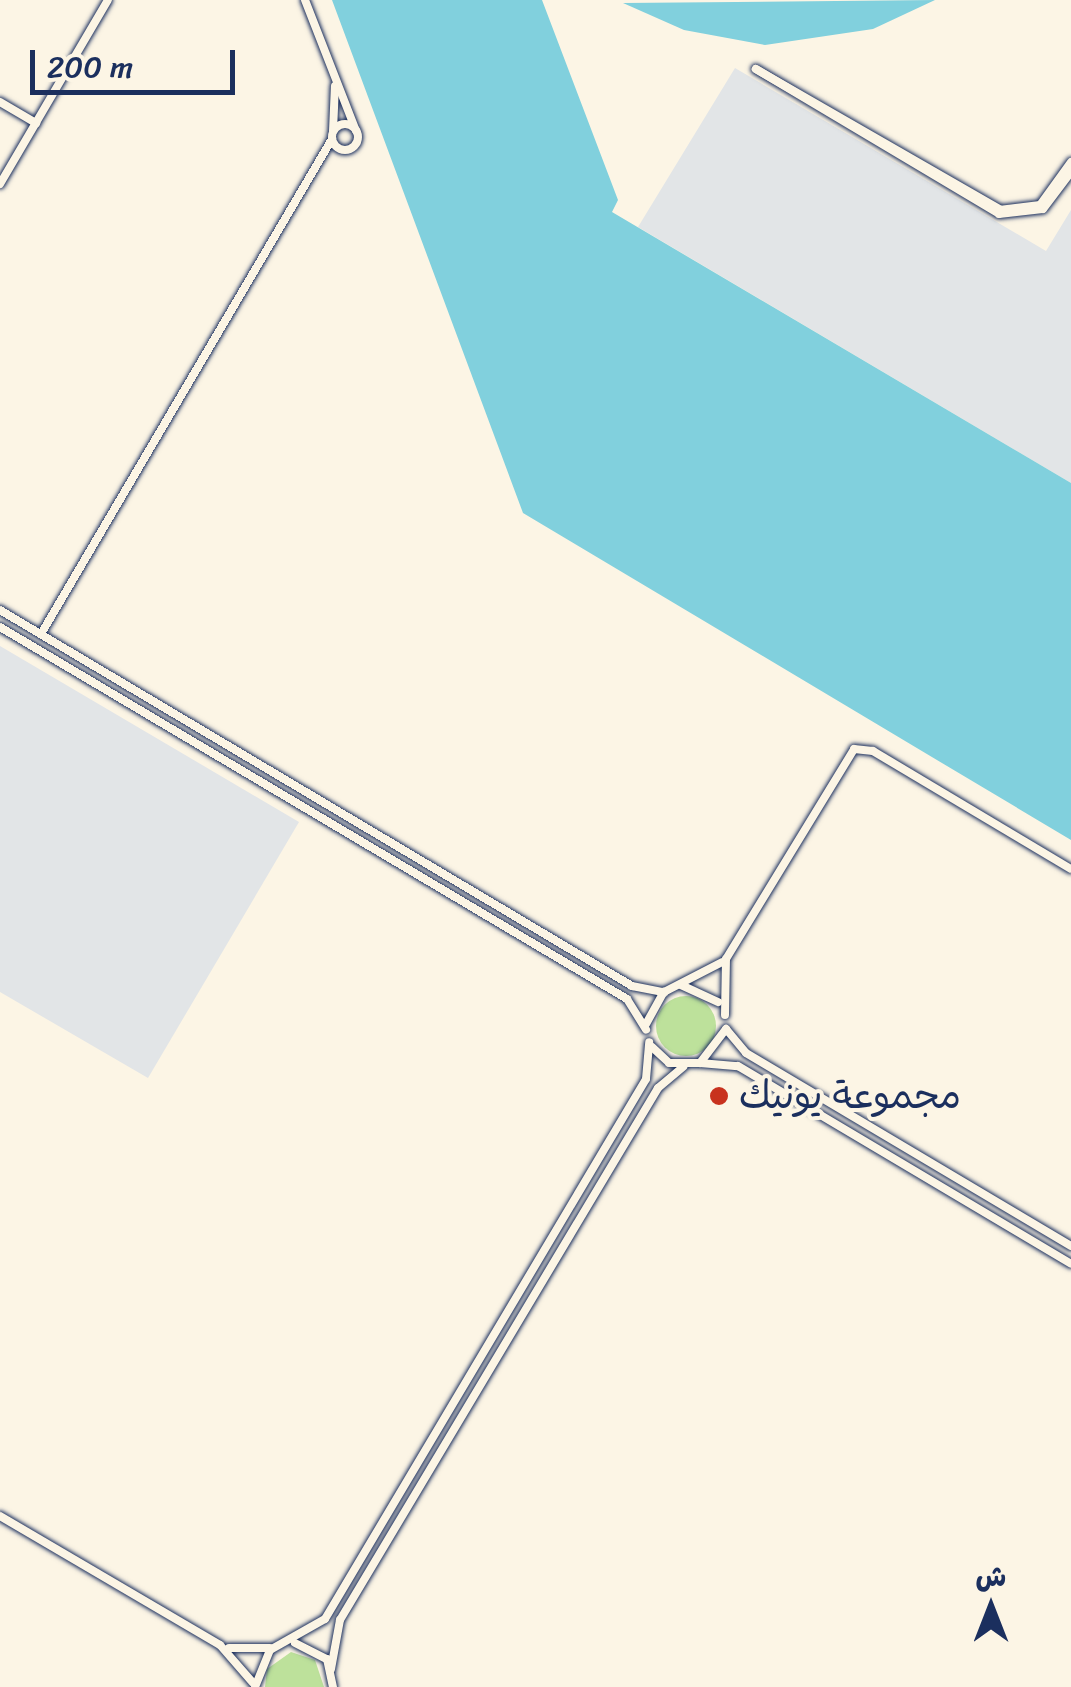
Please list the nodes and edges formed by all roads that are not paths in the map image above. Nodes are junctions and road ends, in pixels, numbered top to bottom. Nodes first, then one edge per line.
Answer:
1 (108, 0) edge
2 (305, 0) edge
3 (334, 76) junction
4 (0, 102) edge
5 (36, 123) junction
6 (356, 132) junction
7 (332, 136) junction
8 (343, 150) junction
9 (320, 161) junction
10 (1071, 162) edge
11 (1071, 172) edge
12 (0, 184) edge
13 (0, 610) edge
14 (0, 627) edge
15 (41, 634) junction
16 (1071, 869) edge
17 (726, 958) junction
18 (681, 986) junction
19 (664, 992) junction
20 (725, 1015) junction
21 (646, 1029) junction
22 (726, 1029) junction
23 (649, 1042) junction
24 (700, 1063) junction
25 (683, 1066) junction
26 (1071, 1246) edge
27 (1071, 1264) edge
28 (0, 1516) edge
29 (287, 1643) junction
30 (220, 1645) junction
31 (334, 1680) edge
32 (255, 1687) edge

1 - 5 street
2 - 3 street
3 - 6 street
3 - 7 street
4 - 5 street
5 - 12 street
6 - 7 street
6 - 8 street
7 - 8 street
7 - 9 street
8 - 9 street
9 - 15 street
10 - 11 street
13 - 15 street
14 - 21 street
15 - 19 street
16 - 17 street
17 - 18 street
17 - 20 street
18 - 19 street
18 - 20 street
19 - 21 street
20 - 22 street
21 - 23 street
22 - 24 street
22 - 26 street
23 - 25 street
23 - 29 street
24 - 25 street
24 - 27 street
25 - 31 street
28 - 30 street
29 - 30 street
29 - 31 street
29 - 32 street
30 - 32 street

